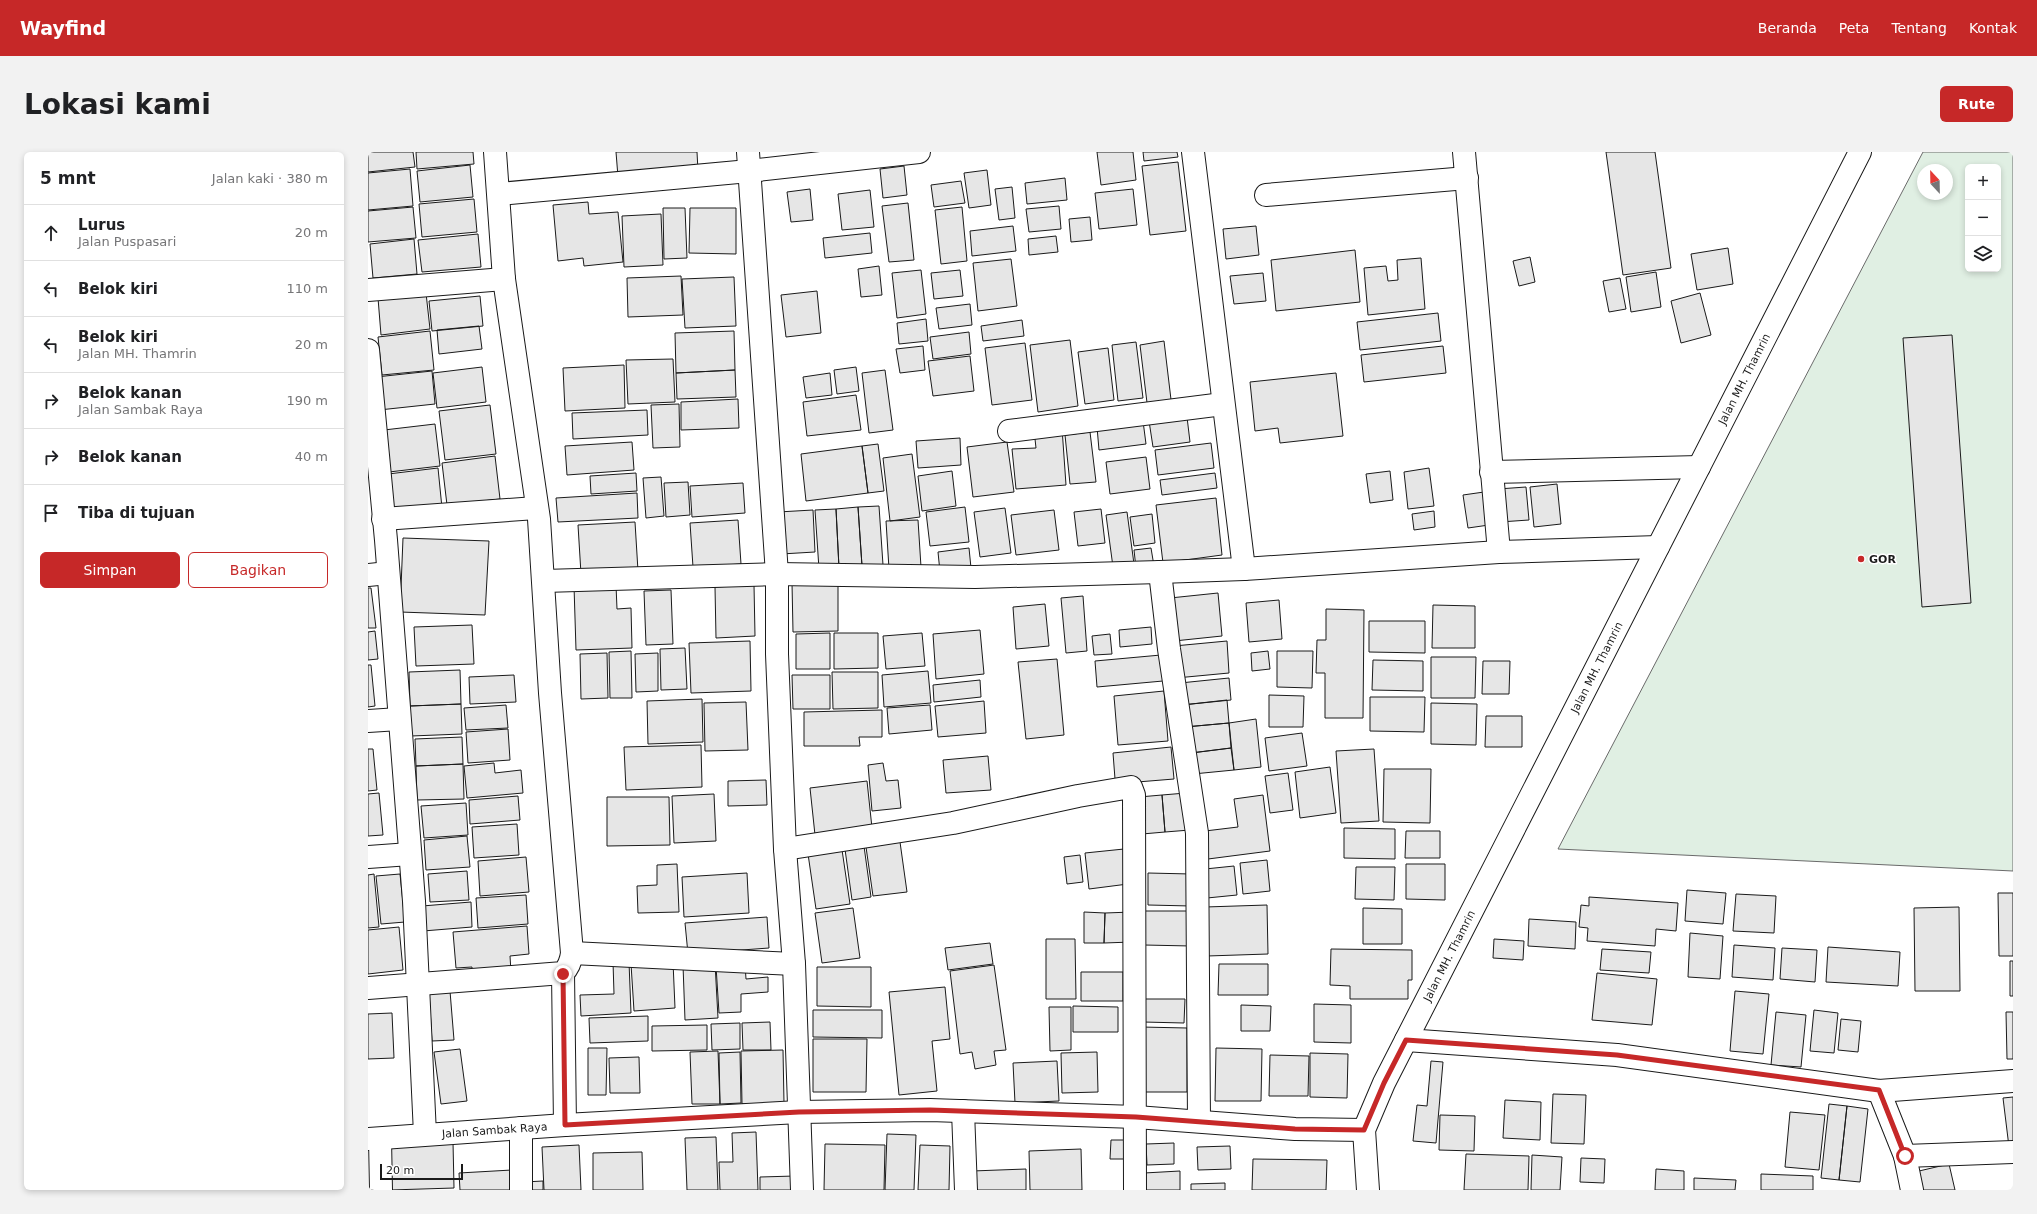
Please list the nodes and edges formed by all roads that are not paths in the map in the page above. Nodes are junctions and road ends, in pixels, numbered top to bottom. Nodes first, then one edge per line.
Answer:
1 (495, 152) edge
2 (920, 152) edge
3 (1193, 152) edge
4 (1464, 152) edge
5 (1860, 152) edge
6 (749, 162) edge
7 (1468, 178) junction
8 (499, 194) junction
9 (1266, 195) dead end
10 (504, 279) junction
11 (368, 290) edge
12 (368, 350) edge
13 (1223, 404) junction
14 (371, 420) edge
15 (1009, 431) dead end
16 (1699, 467) junction
17 (1491, 472) junction
18 (536, 508) junction
19 (383, 519) junction
20 (377, 541) edge
21 (1658, 547) junction
22 (1499, 552) junction
23 (1244, 569) junction
24 (1160, 572) junction
25 (378, 574) edge
26 (777, 574) junction
27 (544, 580) junction
28 (399, 719) junction
29 (368, 721) edge
30 (784, 849) junction
31 (410, 854) junction
32 (368, 857) edge
33 (572, 953) junction
34 (794, 964) junction
35 (563, 974) junction
36 (420, 985) junction
37 (368, 988) edge
38 (1406, 1040) junction
39 (2013, 1081) edge
40 (1879, 1090) junction
41 (963, 1111) junction
42 (799, 1112) junction
43 (1136, 1117) junction
44 (1199, 1121) junction
45 (565, 1125) junction
46 (521, 1128) junction
47 (1364, 1130) junction
48 (426, 1134) junction
49 (374, 1139) edge
50 (2013, 1152) edge
51 (1905, 1156) junction
52 (381, 1190) edge
53 (521, 1190) edge
54 (802, 1190) edge
55 (966, 1190) edge
56 (1135, 1190) edge
57 (1368, 1190) edge
58 (1912, 1190) edge

1 - 8 street
2 - 6 street
3 - 13 street
4 - 7 street
5 - 16 street, Jalan MH. Thamrin
6 - 8 street
6 - 26 street
7 - 9 street
7 - 17 street
8 - 10 street
10 - 11 street
10 - 18 street
12 - 14 street
13 - 15 street
13 - 23 street
14 - 19 street
16 - 17 street
16 - 21 street, Jalan MH. Thamrin
17 - 22 street
18 - 19 street
18 - 27 street
19 - 20 street
20 - 25 street
21 - 22 street
21 - 38 street, Jalan MH. Thamrin
22 - 23 street
23 - 24 street
24 - 26 street
24 - 44 street
25 - 28 street
26 - 27 street
26 - 30 street
27 - 33 street
28 - 29 street
28 - 31 street
30 - 34 street
30 - 43 street
31 - 32 street
31 - 36 street
33 - 34 street
33 - 35 street
34 - 42 street
35 - 36 street
35 - 45 street
36 - 37 street
36 - 48 street
38 - 40 street
38 - 47 street, Jalan MH. Thamrin
39 - 40 street
40 - 51 street
41 - 42 street, Jalan Sambak Raya
41 - 43 street, Jalan Sambak Raya
41 - 55 street
42 - 45 street, Jalan Sambak Raya
42 - 54 street
43 - 44 street, Jalan Sambak Raya
43 - 56 street
44 - 47 street, Jalan Sambak Raya
45 - 46 street, Jalan Sambak Raya
46 - 48 street, Jalan Sambak Raya
46 - 53 street
47 - 57 street, Jalan MH. Thamrin
48 - 49 street, Jalan Sambak Raya
49 - 52 street
50 - 51 street
51 - 58 street

